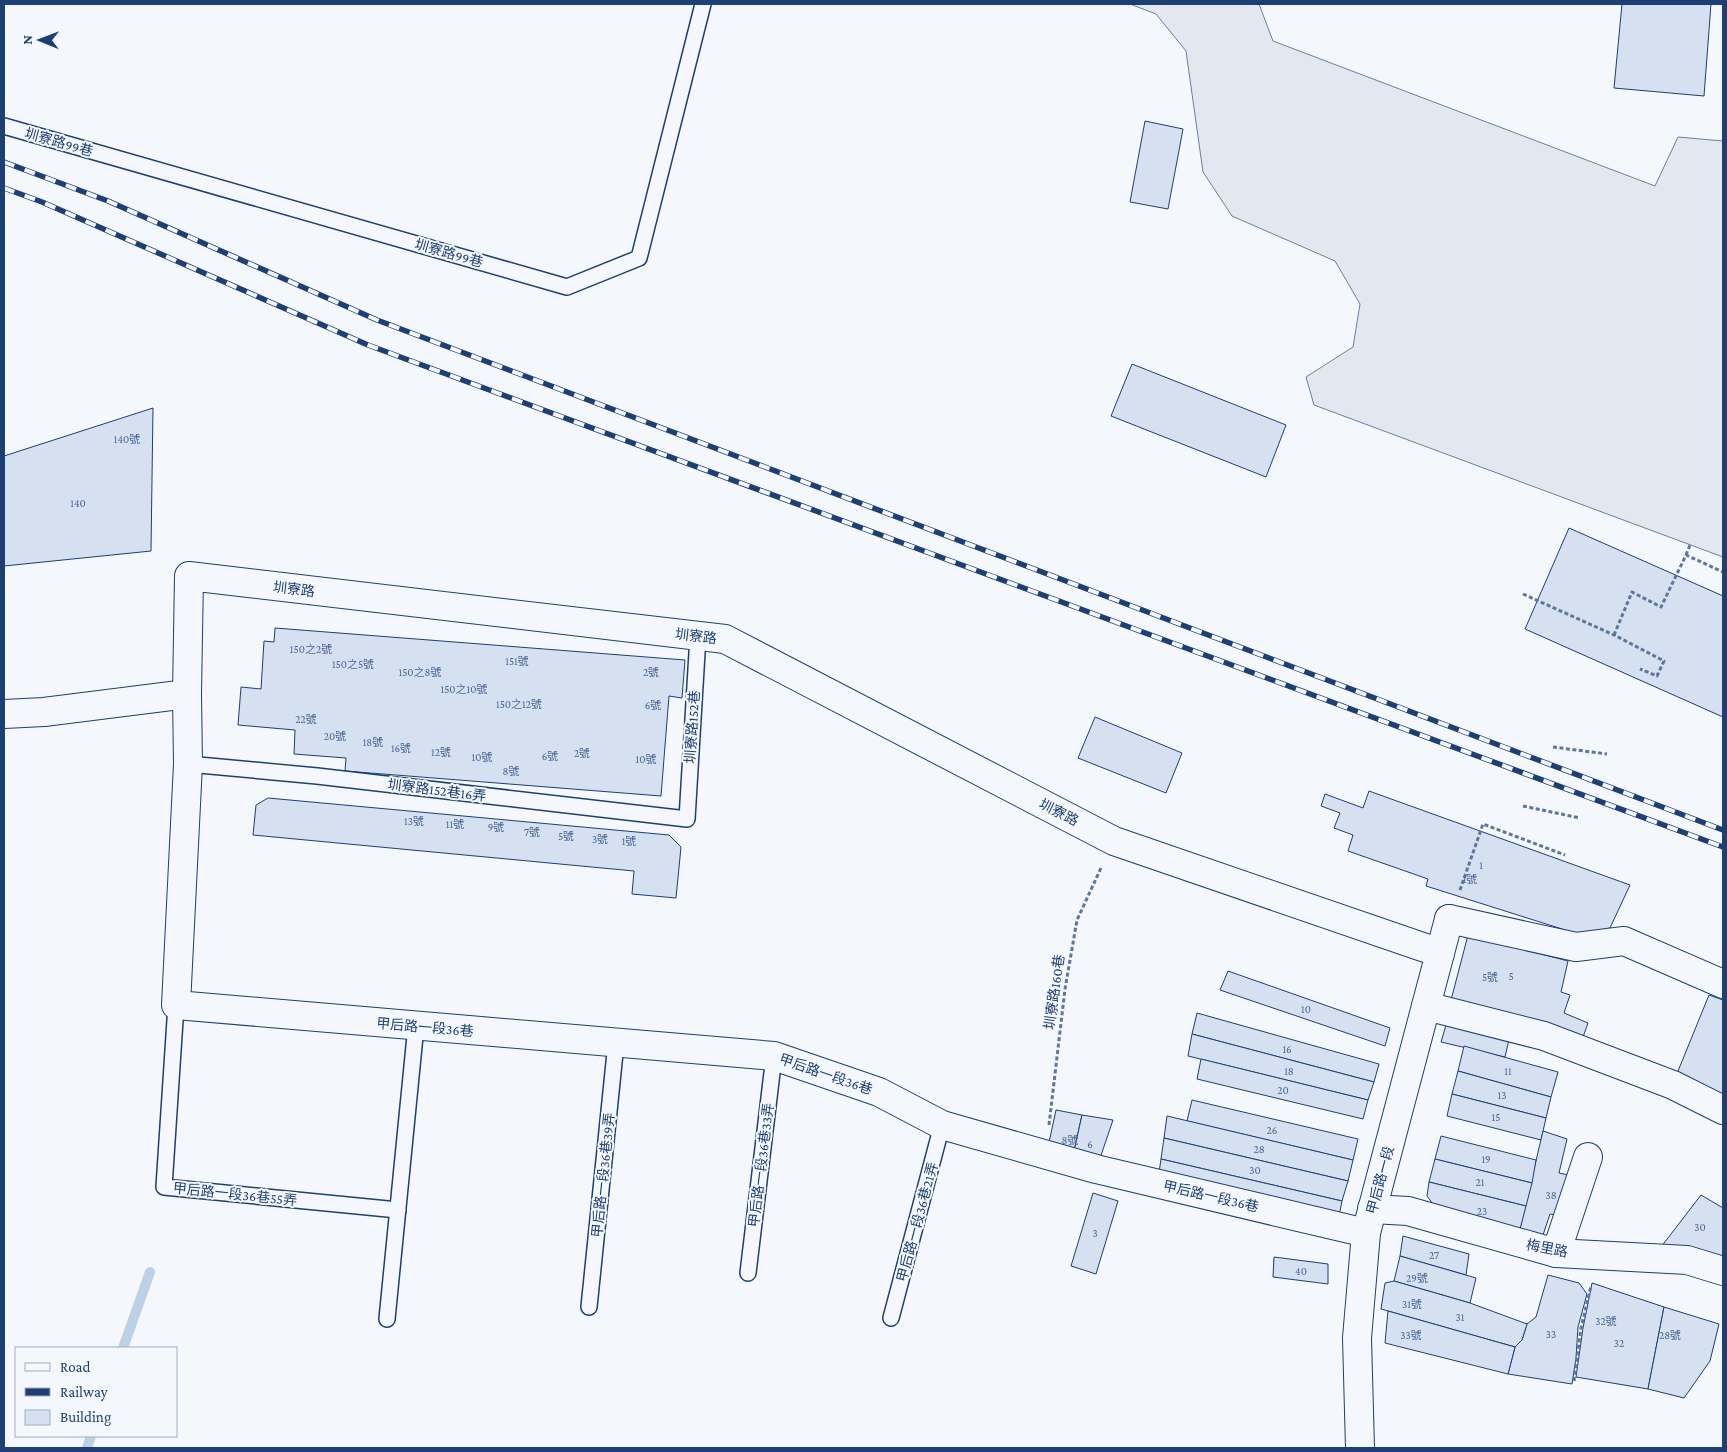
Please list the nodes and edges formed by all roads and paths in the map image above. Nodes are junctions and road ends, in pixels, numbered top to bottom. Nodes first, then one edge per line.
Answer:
1 (703, 4) edge
2 (4, 126) edge
3 (1690, 545) dead end
4 (1686, 555) junction
5 (1723, 572) edge
6 (1523, 594) dead end
7 (1614, 635) junction
8 (698, 636) junction
9 (1640, 669) dead end
10 (187, 694) junction
11 (4, 714) edge
12 (1553, 747) dead end
13 (1607, 754) dead end
14 (188, 764) junction
15 (1523, 806) dead end
16 (1580, 818) dead end
17 (687, 819) joint
18 (1114, 841) junction
19 (1565, 855) dead end
20 (1449, 919) junction
21 (1440, 953) junction
22 (1723, 984) edge
23 (176, 1006) junction
24 (1426, 1006) junction
25 (416, 1026) junction
26 (616, 1043) junction
27 (774, 1056) junction
28 (1723, 1110) edge
29 (942, 1125) junction
30 (1045, 1155) junction
31 (1588, 1157) dead end
32 (398, 1210) junction
33 (1369, 1221) junction
34 (1556, 1253) junction
35 (1599, 1255) junction
36 (1723, 1271) edge
37 (748, 1273) dead end
38 (589, 1307) dead end
39 (892, 1318) dead end
40 (387, 1319) dead end
41 (1574, 1381) dead end
42 (1360, 1448) edge

1 - 2 lane, 圳寮路99巷
3 - 4 path
4 - 5 path
4 - 7 path
6 - 7 path
7 - 9 path
8 - 10 street, 圳寮路
8 - 17 lane, 圳寮路152巷
8 - 18 street, 圳寮路
10 - 11 street
10 - 14 street
12 - 13 path
14 - 17 lane, 圳寮路152巷16弄
14 - 23 street
15 - 16 path
18 - 21 street, 圳寮路
18 - 30 path, 圳寮路160巷
19 - 20 path
20 - 21 street, 甲后路一段
20 - 22 street
21 - 24 street, 甲后路一段
23 - 25 street, 甲后路一段36巷
23 - 32 lane, 甲后路一段36巷55弄
24 - 28 street
24 - 33 street, 甲后路一段
25 - 26 street, 甲后路一段36巷
25 - 32 lane
26 - 27 street, 甲后路一段36巷
26 - 38 lane, 甲后路一段36巷39弄
27 - 29 street, 甲后路一段36巷
27 - 37 lane, 甲后路一段36巷33弄
29 - 30 street, 甲后路一段36巷
29 - 39 lane, 甲后路一段36巷21弄
30 - 33 street, 甲后路一段36巷
31 - 34 street
32 - 40 lane
33 - 34 street, 梅里路
33 - 42 street, 甲后路一段
34 - 35 street, 梅里路
35 - 36 street, 梅里路
35 - 41 path

